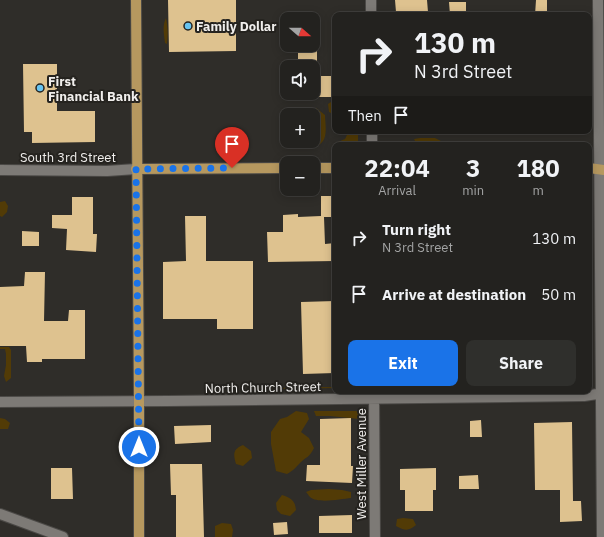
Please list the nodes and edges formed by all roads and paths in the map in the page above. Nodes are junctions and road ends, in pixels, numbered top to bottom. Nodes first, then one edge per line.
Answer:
1 (136, 0) edge
2 (371, 0) edge
3 (598, 0) edge
4 (372, 12) edge
5 (280, 168) edge
6 (320, 168) edge
7 (332, 168) edge
8 (136, 169) junction
9 (597, 169) edge
10 (0, 170) edge
11 (602, 393) edge
12 (374, 394) edge
13 (0, 402) edge
14 (139, 402) junction
15 (0, 514) edge
16 (63, 537) edge
17 (139, 537) edge
18 (375, 537) edge
19 (602, 537) edge

1 - 8 main road
2 - 4 street
3 - 9 street
5 - 8 main road
6 - 7 main road
8 - 10 street, South 3rd Street
8 - 14 main road
9 - 11 street
11 - 12 street, North Church Street
11 - 19 street
12 - 14 street, North Church Street
12 - 18 street, West Miller Avenue
13 - 14 street, North Church Street
14 - 17 main road
15 - 16 street

